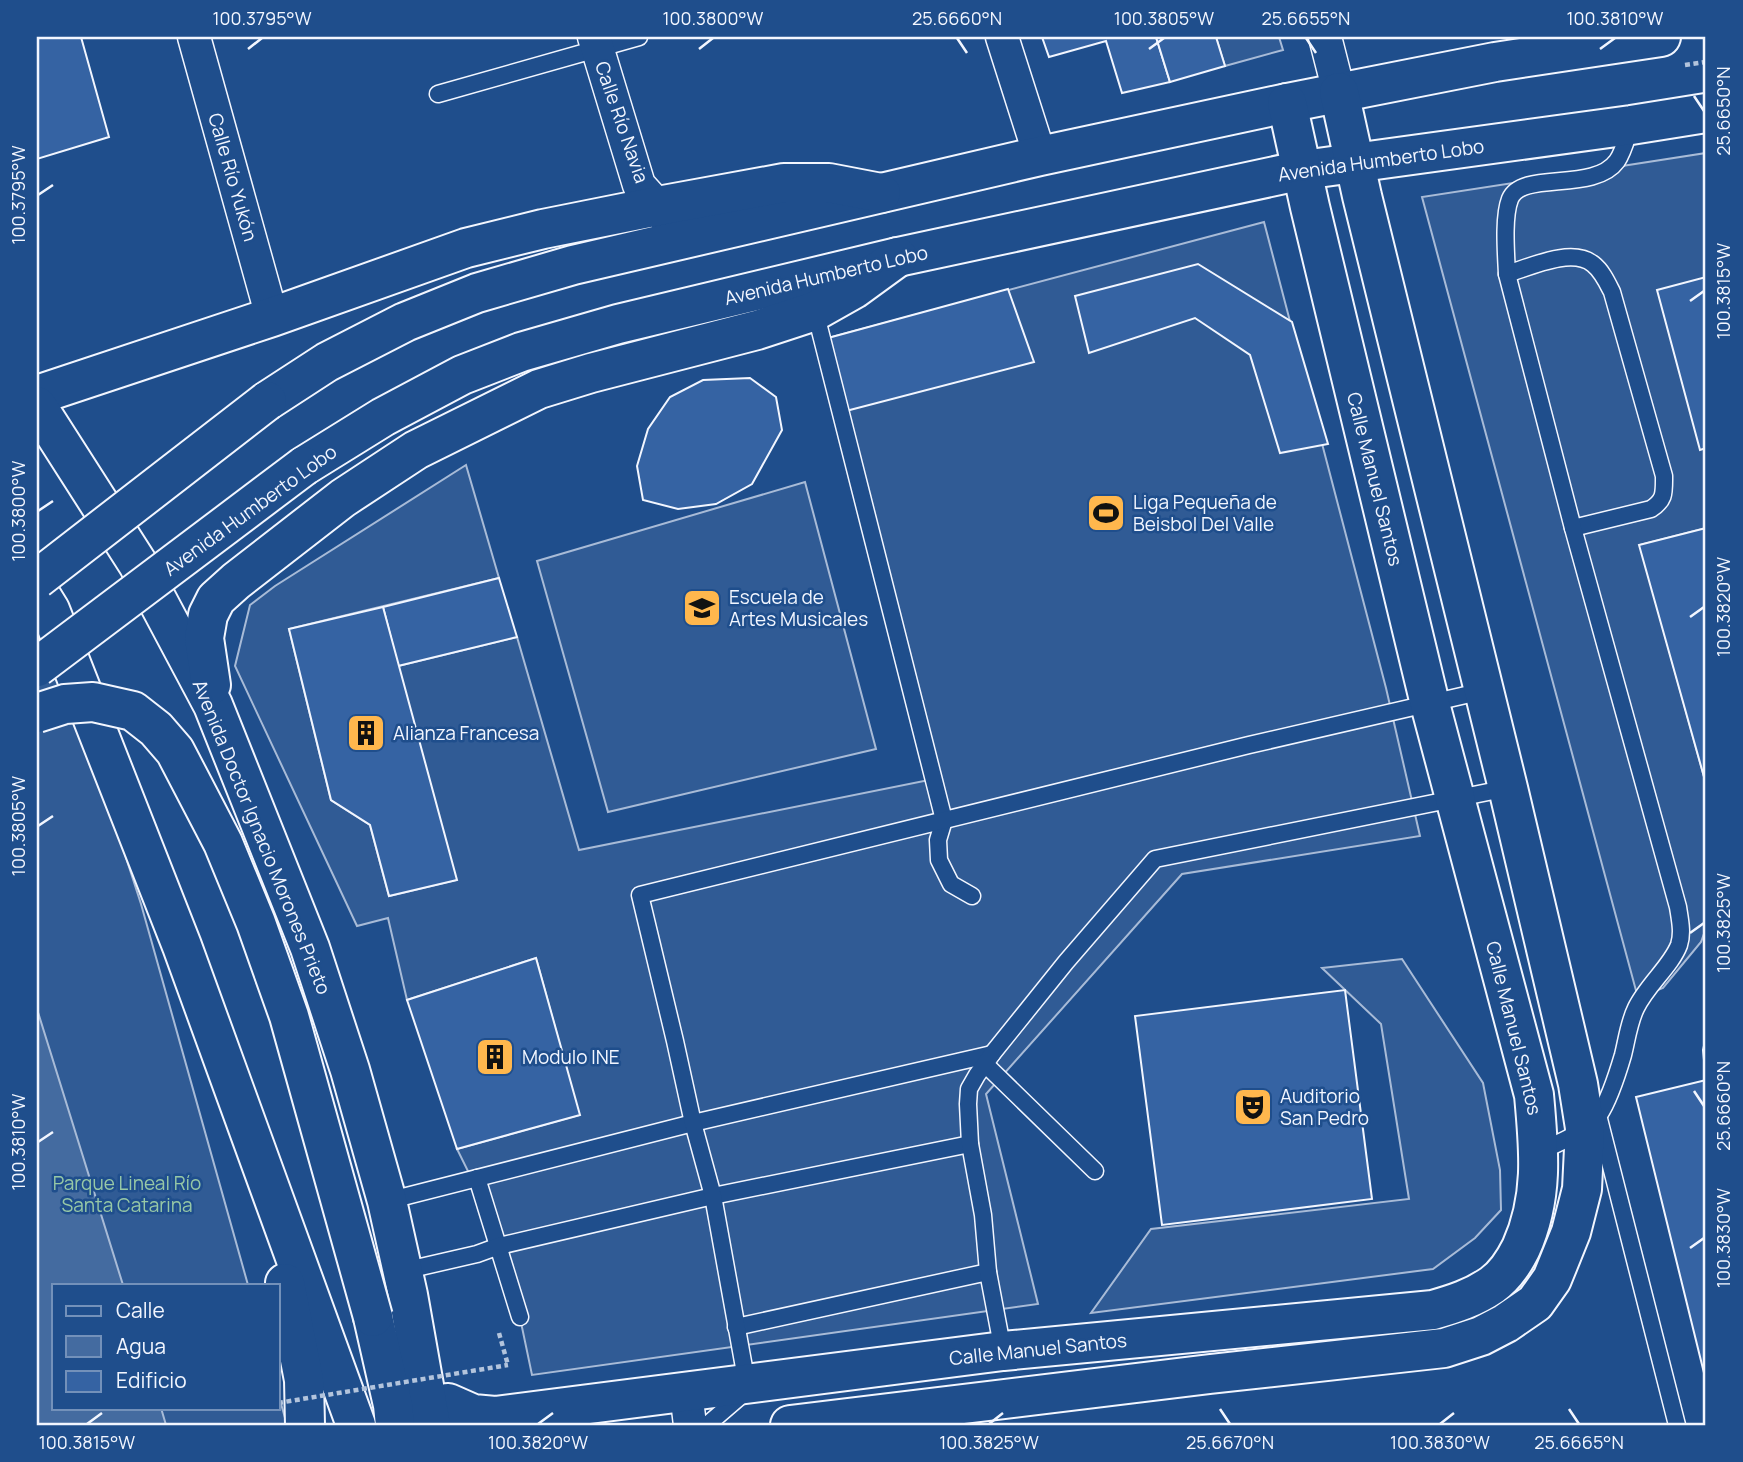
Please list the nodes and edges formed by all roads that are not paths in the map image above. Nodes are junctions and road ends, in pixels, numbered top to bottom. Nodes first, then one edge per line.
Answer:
1 (194, 37) edge
2 (639, 37) edge
3 (1002, 37) edge
4 (1325, 37) edge
5 (1661, 37) edge
6 (1619, 39) edge
7 (595, 43) edge
8 (1339, 92) junction
9 (438, 94) dead end
10 (1287, 103) junction
11 (1706, 113) edge
12 (1631, 125) junction
13 (1040, 156) junction
14 (1355, 163) junction
15 (1303, 170) junction
16 (881, 193) junction
17 (658, 206) junction
18 (679, 240) junction
19 (898, 257) junction
20 (1507, 274) junction
21 (815, 311) junction
22 (272, 317) junction
23 (37, 395) edge
24 (37, 406) edge
25 (1573, 528) junction
26 (37, 579) edge
27 (37, 589) edge
28 (37, 667) edge
29 (1483, 691) junction
30 (1430, 704) junction
31 (213, 705) junction
32 (37, 713) edge
33 (1508, 788) junction
34 (1455, 799) junction
35 (944, 820) junction
36 (972, 896) dead end
37 (989, 1059) junction
38 (1591, 1122) junction
39 (693, 1123) junction
40 (254, 1144) junction
41 (970, 1144) junction
42 (1539, 1152) junction
43 (1096, 1171) dead end
44 (477, 1178) junction
45 (713, 1196) junction
46 (387, 1201) junction
47 (499, 1246) junction
48 (988, 1272) junction
49 (406, 1283) junction
50 (275, 1284) edge
51 (520, 1317) dead end
52 (280, 1318) edge
53 (736, 1326) junction
54 (1003, 1351) junction
55 (747, 1384) junction
56 (291, 1392) edge
57 (688, 1409) edge
58 (444, 1418) edge
59 (305, 1425) edge
60 (317, 1425) edge
61 (356, 1425) edge
62 (395, 1425) edge
63 (706, 1425) edge
64 (790, 1425) edge
65 (1676, 1425) edge

1 - 22 street, Calle Río Yukón
2 - 7 lane
3 - 13 street
4 - 8 street
5 - 6 main road
6 - 8 main road
7 - 9 lane
7 - 17 street, Calle Río Navia
8 - 10 main road
8 - 14 main road
10 - 13 main road
10 - 15 main road, Calle Manuel Santos
11 - 12 main road, Avenida Humberto Lobo
12 - 14 main road, Avenida Humberto Lobo
12 - 20 lane
13 - 16 main road
14 - 15 main road, Avenida Humberto Lobo
14 - 29 main road
15 - 19 main road, Avenida Humberto Lobo
15 - 30 main road, Calle Manuel Santos
16 - 17 main road
16 - 18 main road
17 - 18 street, Calle Río Navia
17 - 22 main road
18 - 26 main road, bridge
19 - 21 main road
19 - 28 main road, Avenida Humberto Lobo, bridge
20 - 25 lane
20 - 25 lane
21 - 31 main road
21 - 35 lane
22 - 23 main road
24 - 31 main road, Avenida Doctor Ignacio Morones Prieto
25 - 38 lane
27 - 40 main road
29 - 30 lane
29 - 33 main road
30 - 34 main road, Calle Manuel Santos
30 - 35 lane
31 - 46 main road, Avenida Doctor Ignacio Morones Prieto
32 - 62 main road, bridge
33 - 34 lane
33 - 38 main road
34 - 37 lane
34 - 42 main road, Calle Manuel Santos
35 - 36 lane
35 - 39 lane
37 - 39 lane
37 - 41 lane
37 - 43 lane
38 - 42 lane
38 - 64 main road
38 - 65 lane
39 - 44 lane
39 - 45 lane
40 - 50 main road
40 - 61 main road
41 - 45 lane
41 - 48 lane
42 - 54 main road, Calle Manuel Santos
44 - 46 lane
44 - 47 lane
45 - 47 lane
45 - 53 lane
46 - 49 main road, Avenida Doctor Ignacio Morones Prieto
47 - 49 lane
47 - 51 lane
48 - 53 lane
48 - 54 lane
49 - 58 main road, Avenida Doctor Ignacio Morones Prieto
52 - 56 main road
53 - 55 lane
54 - 55 main road, Calle Manuel Santos
55 - 57 main road, Calle Manuel Santos
55 - 63 lane
56 - 59 main road
56 - 60 main road
57 - 58 main road, Calle Manuel Santos

